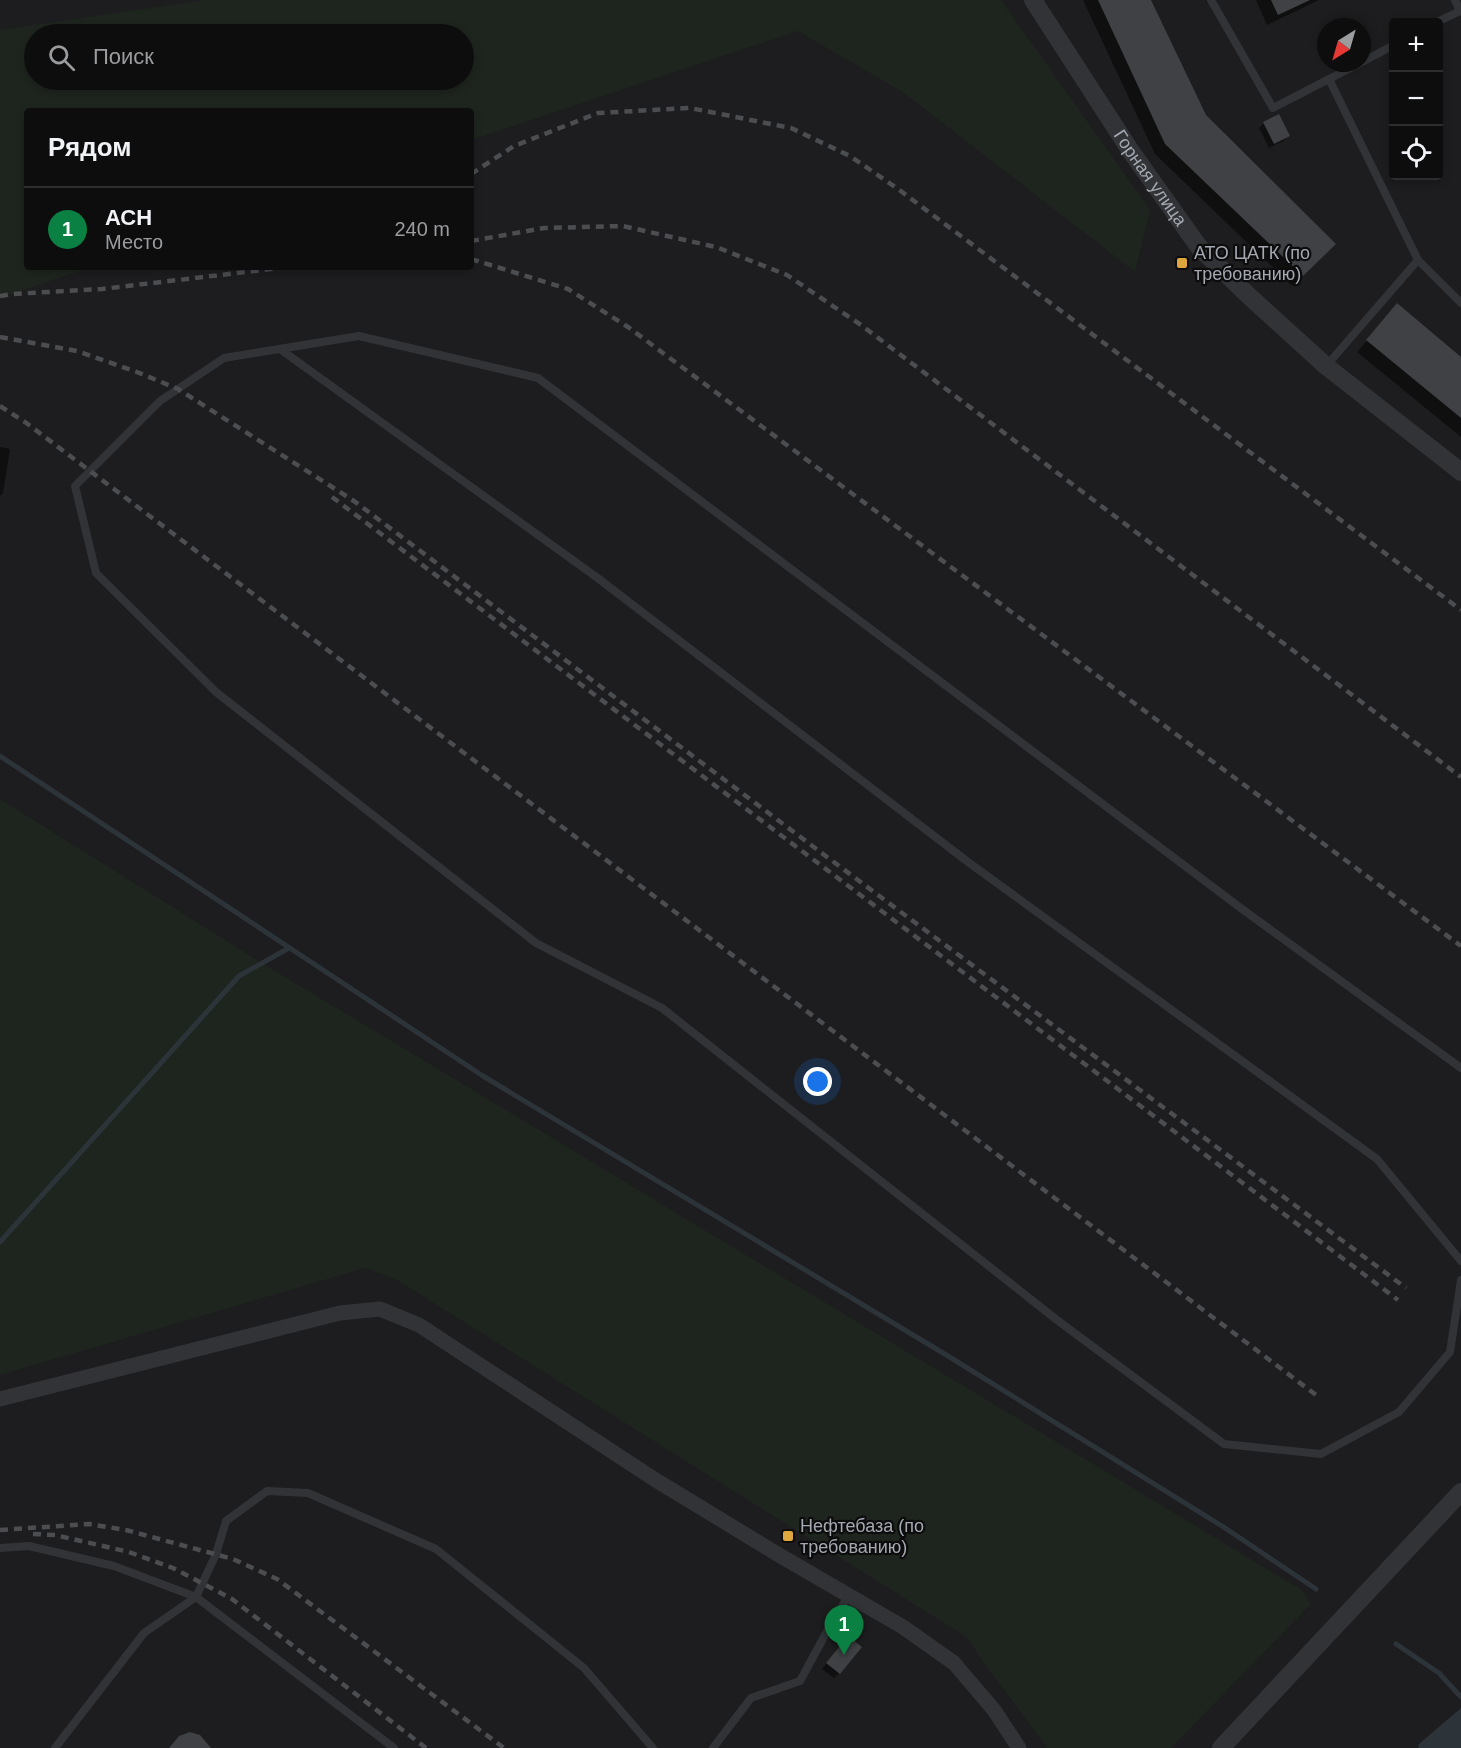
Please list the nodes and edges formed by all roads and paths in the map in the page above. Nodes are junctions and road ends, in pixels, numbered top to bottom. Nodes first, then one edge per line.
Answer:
1 (1033, 0) edge
2 (1211, 0) edge
3 (1455, 0) edge
4 (1443, 19) edge
5 (1389, 48) edge
6 (1371, 58) edge
7 (1343, 72) edge
8 (1329, 79) junction
9 (1418, 260) junction
10 (1461, 303) edge
11 (280, 349) junction
12 (1326, 366) junction
13 (1461, 472) edge
14 (1461, 1068) edge
15 (1461, 1261) edge
16 (1461, 1280) edge
17 (0, 1399) edge
18 (1461, 1492) edge
19 (0, 1548) edge
20 (849, 1595) junction
21 (196, 1597) junction
22 (55, 1748) edge
23 (394, 1748) edge
24 (653, 1748) edge
25 (713, 1748) edge
26 (1019, 1748) edge
27 (1221, 1748) edge

1 - 12 street, Горная улица
2 - 8 lane
3 - 4 lane
5 - 6 lane
7 - 8 lane
8 - 9 lane
9 - 10 lane
9 - 12 lane
11 - 14 lane
11 - 15 lane
11 - 16 lane
12 - 13 street, Горная улица
17 - 20 street
18 - 27 street
19 - 21 lane
20 - 25 lane
20 - 26 street
21 - 22 lane
21 - 23 lane
21 - 24 lane

